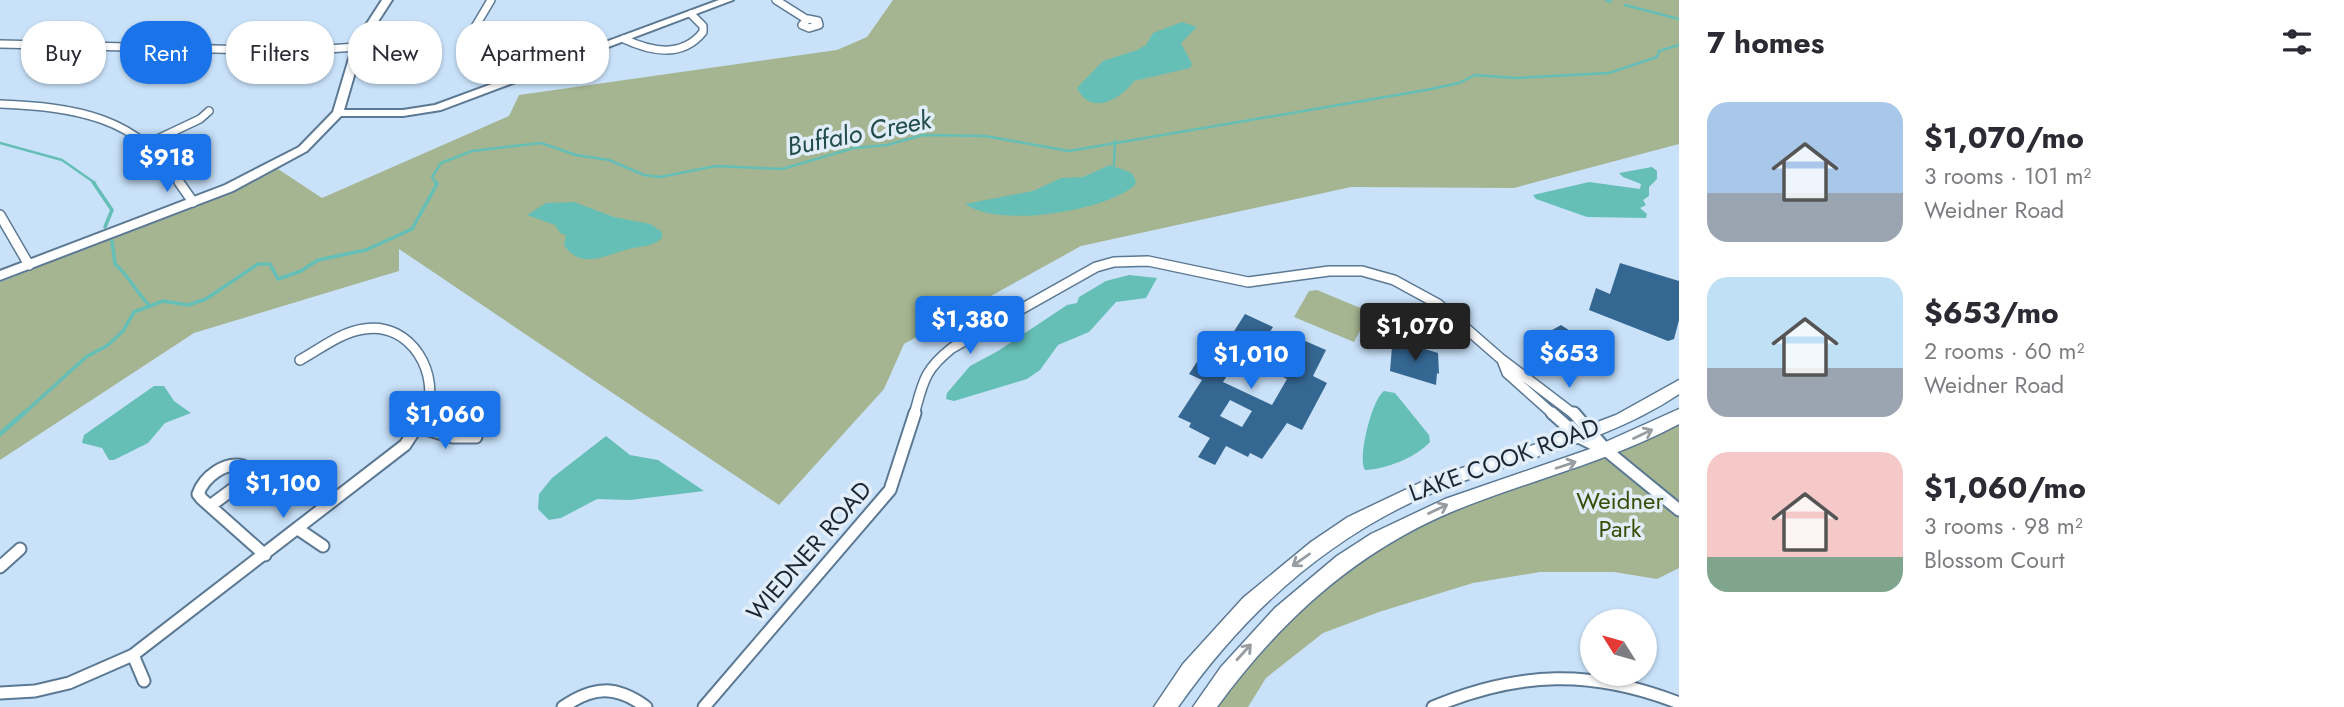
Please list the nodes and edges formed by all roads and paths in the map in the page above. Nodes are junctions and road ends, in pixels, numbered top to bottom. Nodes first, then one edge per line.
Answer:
1 (387, 0) edge
2 (491, 0) edge
3 (729, 0) edge
4 (776, 0) edge
5 (691, 14) junction
6 (806, 19) dead end
7 (374, 21) edge
8 (479, 21) edge
9 (624, 39) junction
10 (0, 44) edge
11 (609, 45) edge
12 (348, 48) edge
13 (348, 80) edge
14 (505, 84) edge
15 (0, 104) edge
16 (209, 111) dead end
17 (338, 113) junction
18 (147, 144) junction
19 (193, 202) junction
20 (0, 215) edge
21 (29, 265) junction
22 (0, 276) edge
23 (300, 360) dead end
24 (1502, 360) junction
25 (1679, 386) edge
26 (1679, 416) edge
27 (419, 427) junction
28 (1587, 434) junction
29 (476, 437) dead end
30 (1607, 451) junction
31 (210, 506) dead end
32 (1679, 510) edge
33 (298, 529) junction
34 (323, 546) dead end
35 (20, 549) dead end
36 (265, 555) junction
37 (0, 567) edge
38 (133, 655) junction
39 (144, 681) dead end
40 (0, 693) edge
41 (1679, 703) edge
42 (563, 707) edge
43 (646, 707) edge
44 (704, 707) edge
45 (1165, 707) edge
46 (1204, 707) edge
47 (1433, 707) edge

1 - 7 street
2 - 8 street
3 - 5 street
4 - 6 street
5 - 9 street
5 - 9 street
9 - 11 street
10 - 12 street
13 - 17 street
14 - 17 street
15 - 18 street
16 - 18 street
17 - 19 street
18 - 19 street
19 - 21 street
20 - 21 street
21 - 22 street
23 - 27 street
24 - 28 street
24 - 28 street
24 - 44 street, WIEDNER ROAD
25 - 28 main road, LAKE COOK ROAD
30 -> 26 main road, LAKE COOK ROAD
27 - 29 street
27 - 33 street
28 - 30 street
28 - 30 street
28 -> 45 main road, LAKE COOK ROAD
30 - 32 street
46 -> 30 main road, LAKE COOK ROAD
31 - 36 street
33 - 34 street
33 - 36 street
35 - 37 street
36 - 38 street
38 - 39 street
38 - 40 street
41 - 47 street
42 - 43 street

